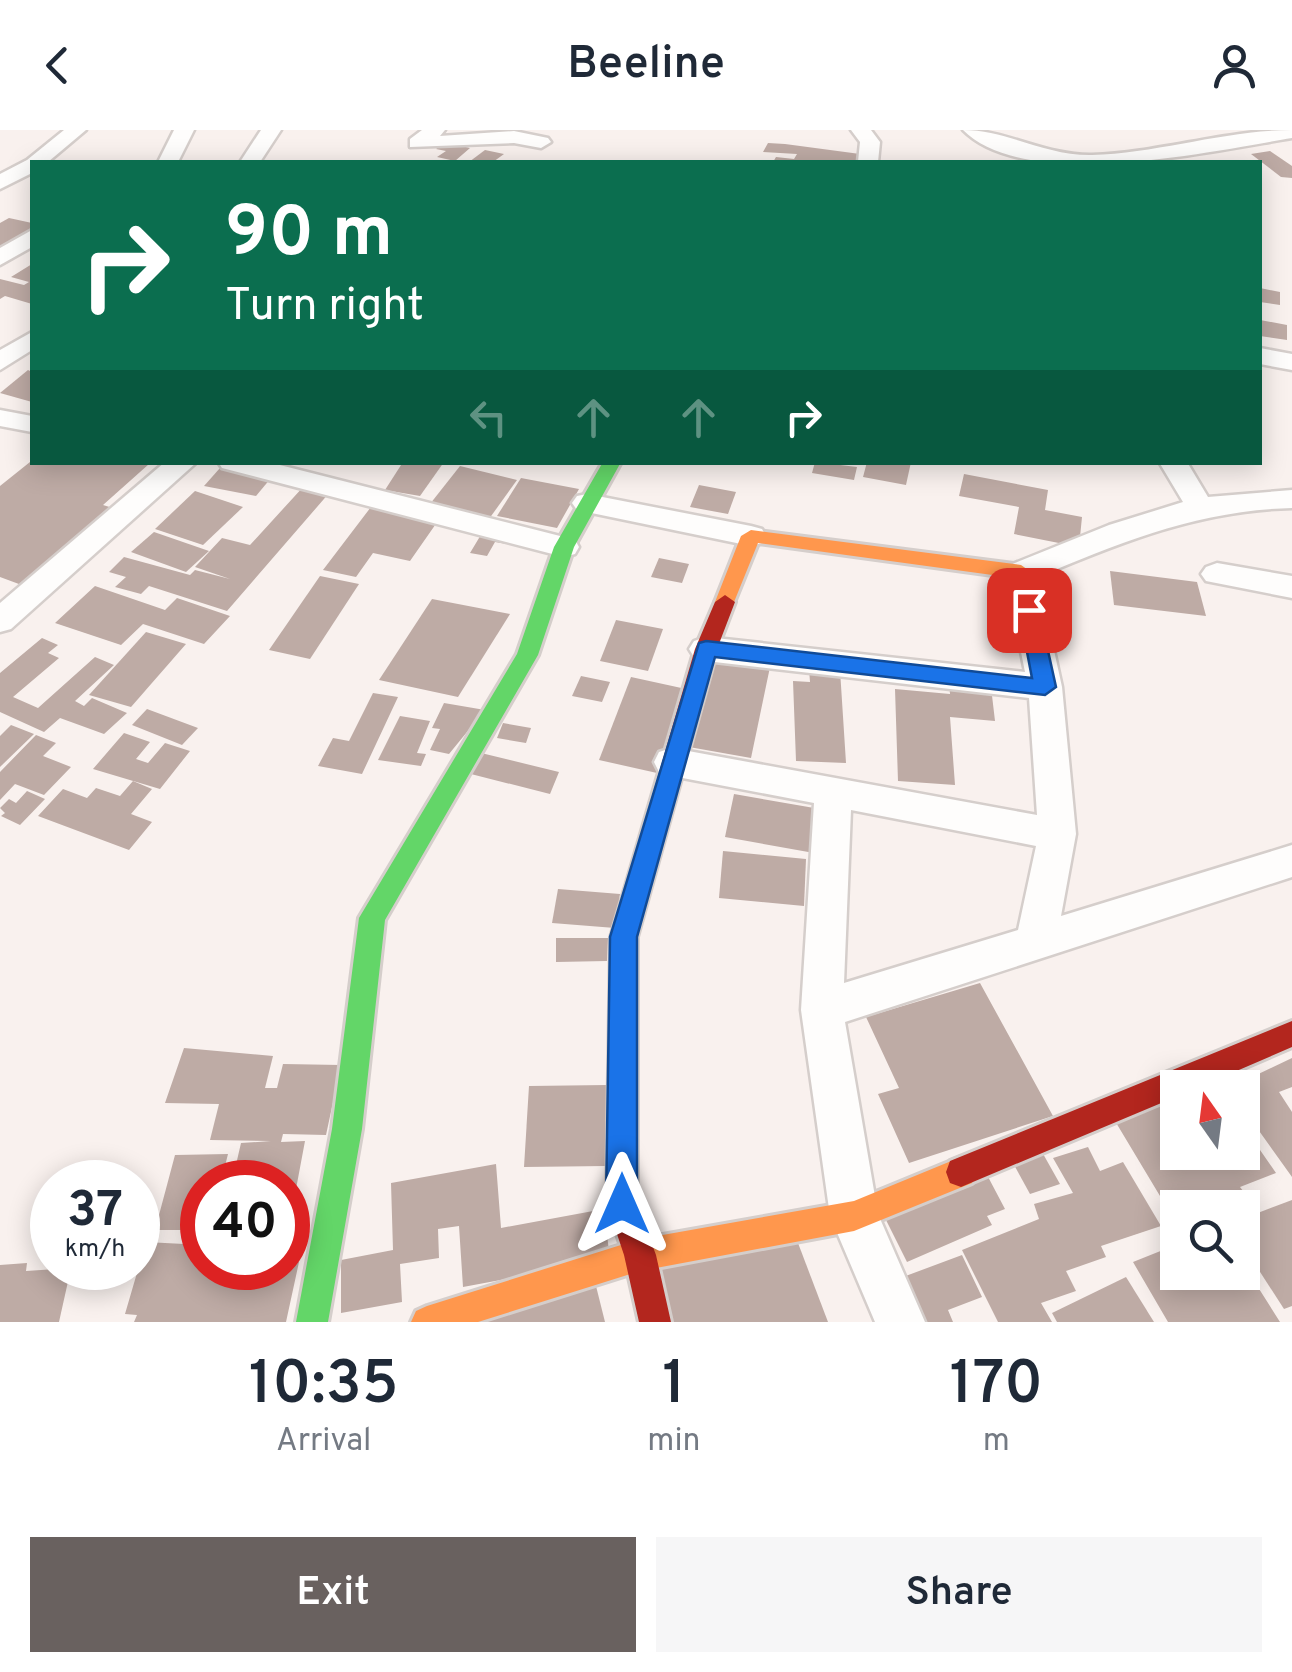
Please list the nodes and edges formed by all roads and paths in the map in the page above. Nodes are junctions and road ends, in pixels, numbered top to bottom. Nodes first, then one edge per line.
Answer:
1 (76, 130) edge
2 (184, 130) edge
3 (271, 130) edge
4 (435, 130) edge
5 (861, 130) edge
6 (974, 130) edge
7 (1292, 132) edge
8 (540, 142) dead end
9 (414, 145) edge
10 (0, 158) edge
11 (39, 160) edge
12 (169, 160) edge
13 (251, 160) edge
14 (868, 160) edge
15 (1074, 160) edge
16 (1103, 160) edge
17 (30, 164) edge
18 (30, 167) edge
19 (0, 184) edge
20 (30, 239) edge
21 (0, 258) edge
22 (30, 340) edge
23 (1262, 356) edge
24 (0, 362) edge
25 (1292, 362) edge
26 (0, 418) edge
27 (30, 424) edge
28 (181, 465) edge
29 (244, 465) edge
30 (610, 465) edge
31 (1176, 465) edge
32 (1292, 499) edge
33 (588, 503) junction
34 (1200, 507) junction
35 (751, 536) junction
36 (564, 547) junction
37 (1021, 572) junction
38 (1217, 574) dead end
39 (1292, 587) edge
40 (0, 621) edge
41 (706, 649) junction
42 (1045, 687) junction
43 (672, 762) junction
44 (833, 792) junction
45 (1056, 834) junction
46 (1292, 861) edge
47 (1036, 942) junction
48 (822, 1010) junction
49 (1292, 1034) edge
50 (854, 1216) junction
51 (640, 1255) junction
52 (312, 1322) edge
53 (427, 1322) edge
54 (655, 1322) edge
55 (900, 1322) edge

1 - 11 street
2 - 12 street
3 - 13 street
4 - 9 street
5 - 14 street
6 - 15 street
7 - 16 street
8 - 9 street
10 - 17 street
18 - 19 street
20 - 21 street
22 - 24 street
23 - 25 street
26 - 27 street
28 - 40 street
29 - 36 street
30 - 33 street
31 - 34 street
32 - 34 street
33 - 35 street
33 - 36 street
34 - 37 street
35 - 37 street
35 - 41 street
36 - 52 street
37 - 42 street
38 - 39 street
41 - 42 street
41 - 43 street
42 - 45 street
43 - 44 street
43 - 51 street
44 - 45 street
44 - 48 street
45 - 47 street
46 - 47 street
47 - 48 street
48 - 50 street
49 - 50 street
50 - 51 street
50 - 55 street
51 - 53 street
51 - 54 street

